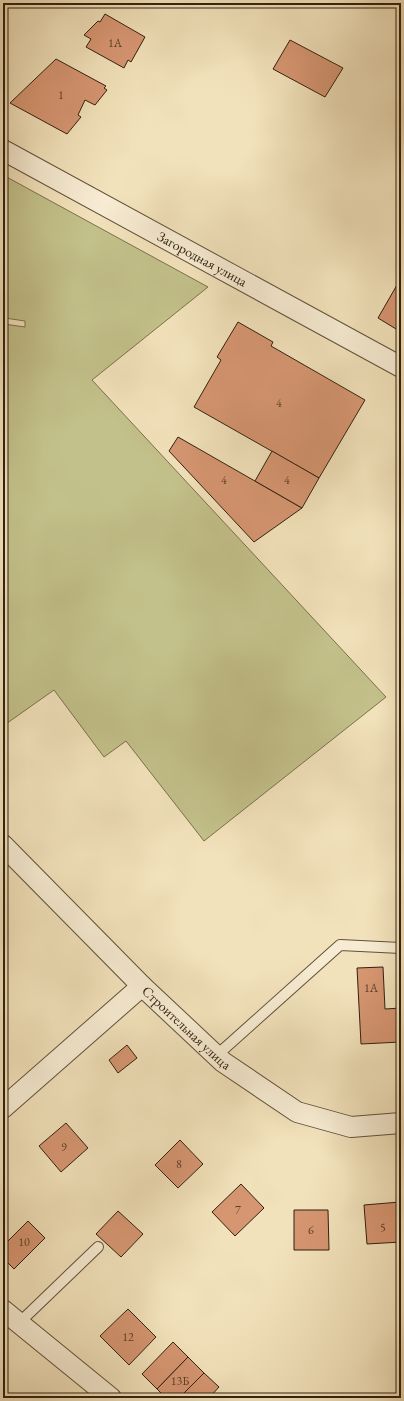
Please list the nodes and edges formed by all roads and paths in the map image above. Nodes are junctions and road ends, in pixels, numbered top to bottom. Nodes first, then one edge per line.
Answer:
1 (3, 150) edge
2 (401, 367) edge
3 (3, 845) edge
4 (401, 948) edge
5 (142, 986) junction
6 (216, 1056) junction
7 (3, 1108) edge
8 (401, 1123) edge
9 (98, 1247) dead end
10 (3, 1310) edge
11 (19, 1323) junction
12 (107, 1395) edge

1 - 2 street, Загородная улица
3 - 5 street
4 - 6 lane
5 - 6 street, Строительная улица
5 - 7 street, Строительная улица
6 - 8 street, Строительная улица
9 - 11 lane
10 - 11 street
11 - 12 street

